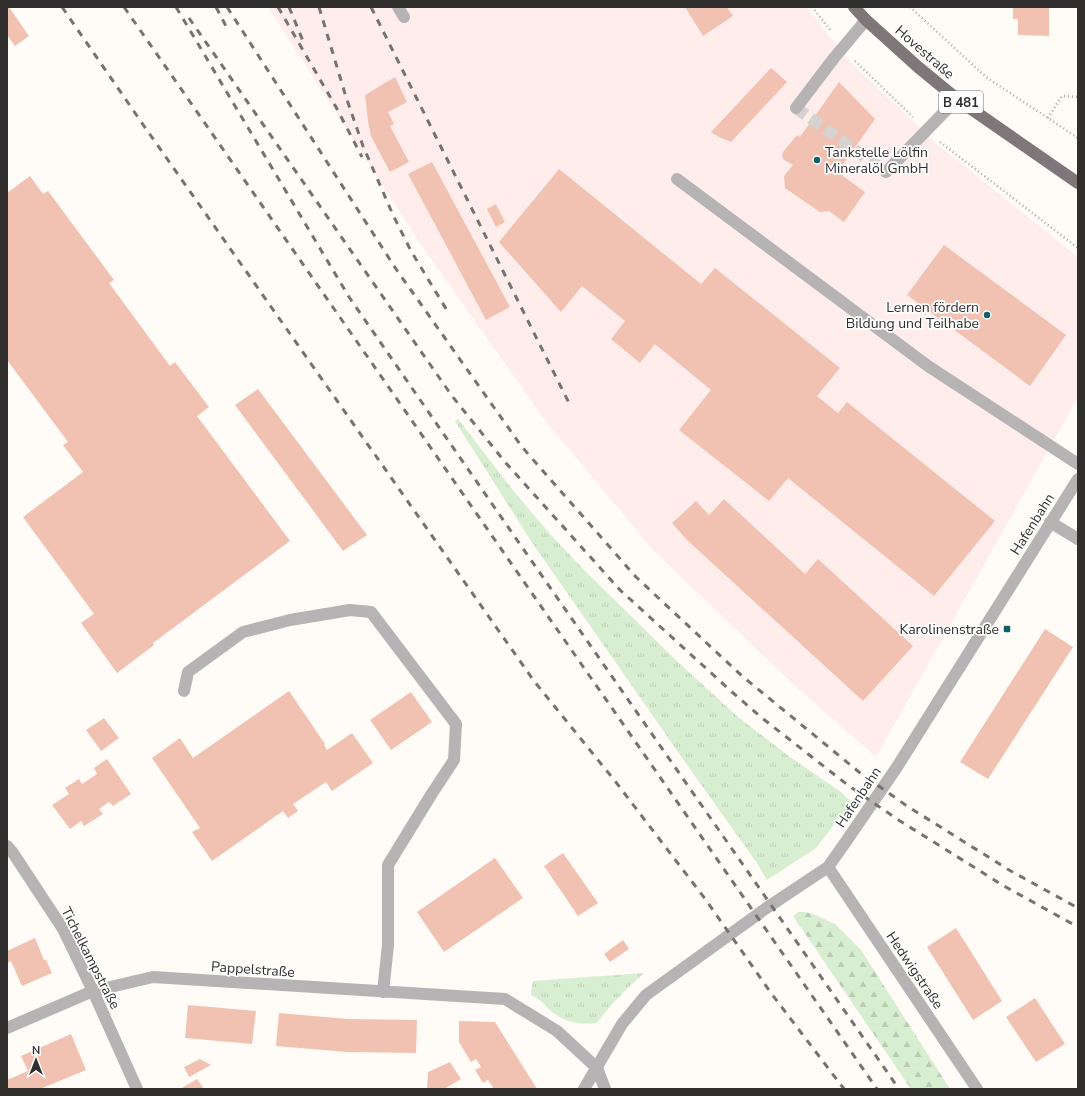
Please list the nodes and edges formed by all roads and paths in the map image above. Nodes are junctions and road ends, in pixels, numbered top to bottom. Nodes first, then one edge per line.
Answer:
1 (854, 7) edge
2 (910, 7) edge
3 (866, 20) junction
4 (1078, 97) edge
5 (958, 100) junction
6 (796, 108) dead end
7 (1048, 118) junction
8 (1078, 138) edge
9 (886, 172) dead end
10 (677, 179) dead end
11 (1078, 183) edge
12 (1078, 464) edge
13 (1078, 479) edge
14 (1050, 522) junction
15 (1078, 539) edge
16 (184, 691) dead end
17 (7, 846) edge
18 (828, 868) junction
19 (93, 991) junction
20 (383, 992) junction
21 (7, 1028) edge
22 (596, 1068) junction
23 (137, 1089) edge
24 (584, 1089) edge
25 (605, 1089) edge
26 (977, 1089) edge

1 - 3 main road, Hovestraße / B 481
2 - 7 path
3 - 5 main road, Hovestraße / B 481
3 - 6 street
4 - 7 path
5 - 9 street
5 - 11 main road, Hovestraße / B 481
7 - 8 path
10 - 12 street
13 - 14 street, Hafenbahn
14 - 15 street
14 - 18 street, Hafenbahn
16 - 20 street
17 - 19 street, Tichelkampstraße
18 - 22 street, Hafenbahn
18 - 26 street, Hedwigstraße
19 - 20 street, Pappelstraße
19 - 21 street, Pappelstraße
19 - 23 street, Tichelkampstraße
20 - 22 street, Pappelstraße
22 - 24 street, Hafenbahn
22 - 25 street

